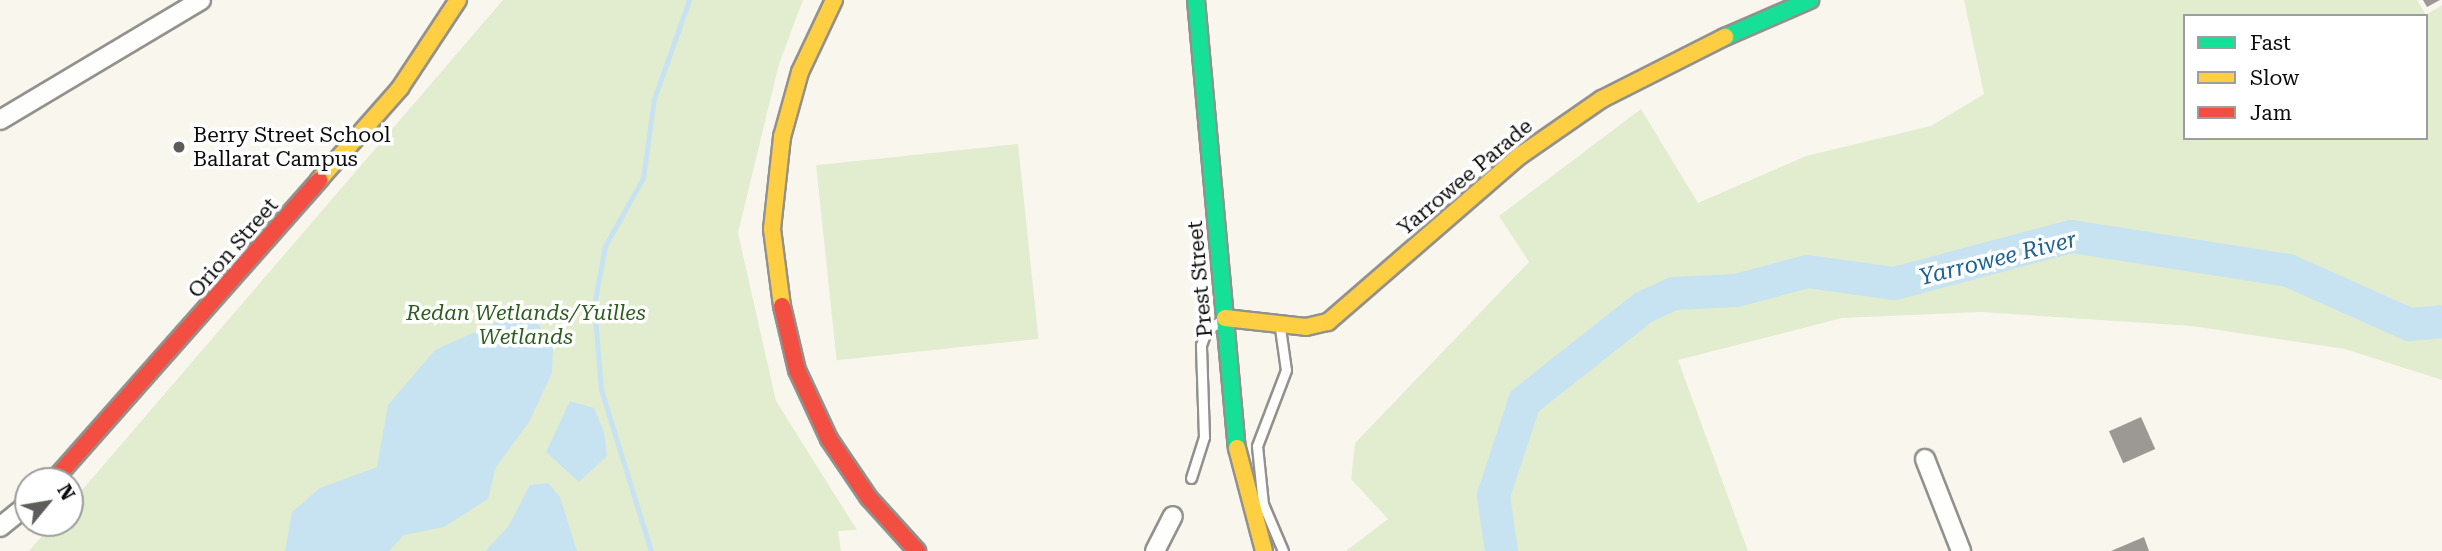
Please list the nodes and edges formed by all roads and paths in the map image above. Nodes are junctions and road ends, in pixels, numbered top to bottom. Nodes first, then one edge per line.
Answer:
1 (201, 0) edge
2 (458, 0) edge
3 (834, 0) edge
4 (1196, 0) edge
5 (1810, 0) edge
6 (0, 120) edge
7 (1225, 318) junction
8 (1279, 323) junction
9 (1925, 459) dead end
10 (65, 467) edge
11 (1191, 478) dead end
12 (14, 516) edge
13 (1173, 516) dead end
14 (0, 527) edge
15 (917, 551) edge
16 (1155, 551) edge
17 (1264, 551) edge
18 (1283, 551) edge
19 (1961, 551) edge

1 - 6 street
2 - 10 street, Orion Street
3 - 15 street
4 - 7 street, Prest Street
5 - 8 street, Yarrowee Parade
7 - 8 street, Yarrowee Parade
7 - 11 lane
7 - 17 street, Prest Street
8 - 18 lane
9 - 19 street
12 - 14 street
13 - 16 street

